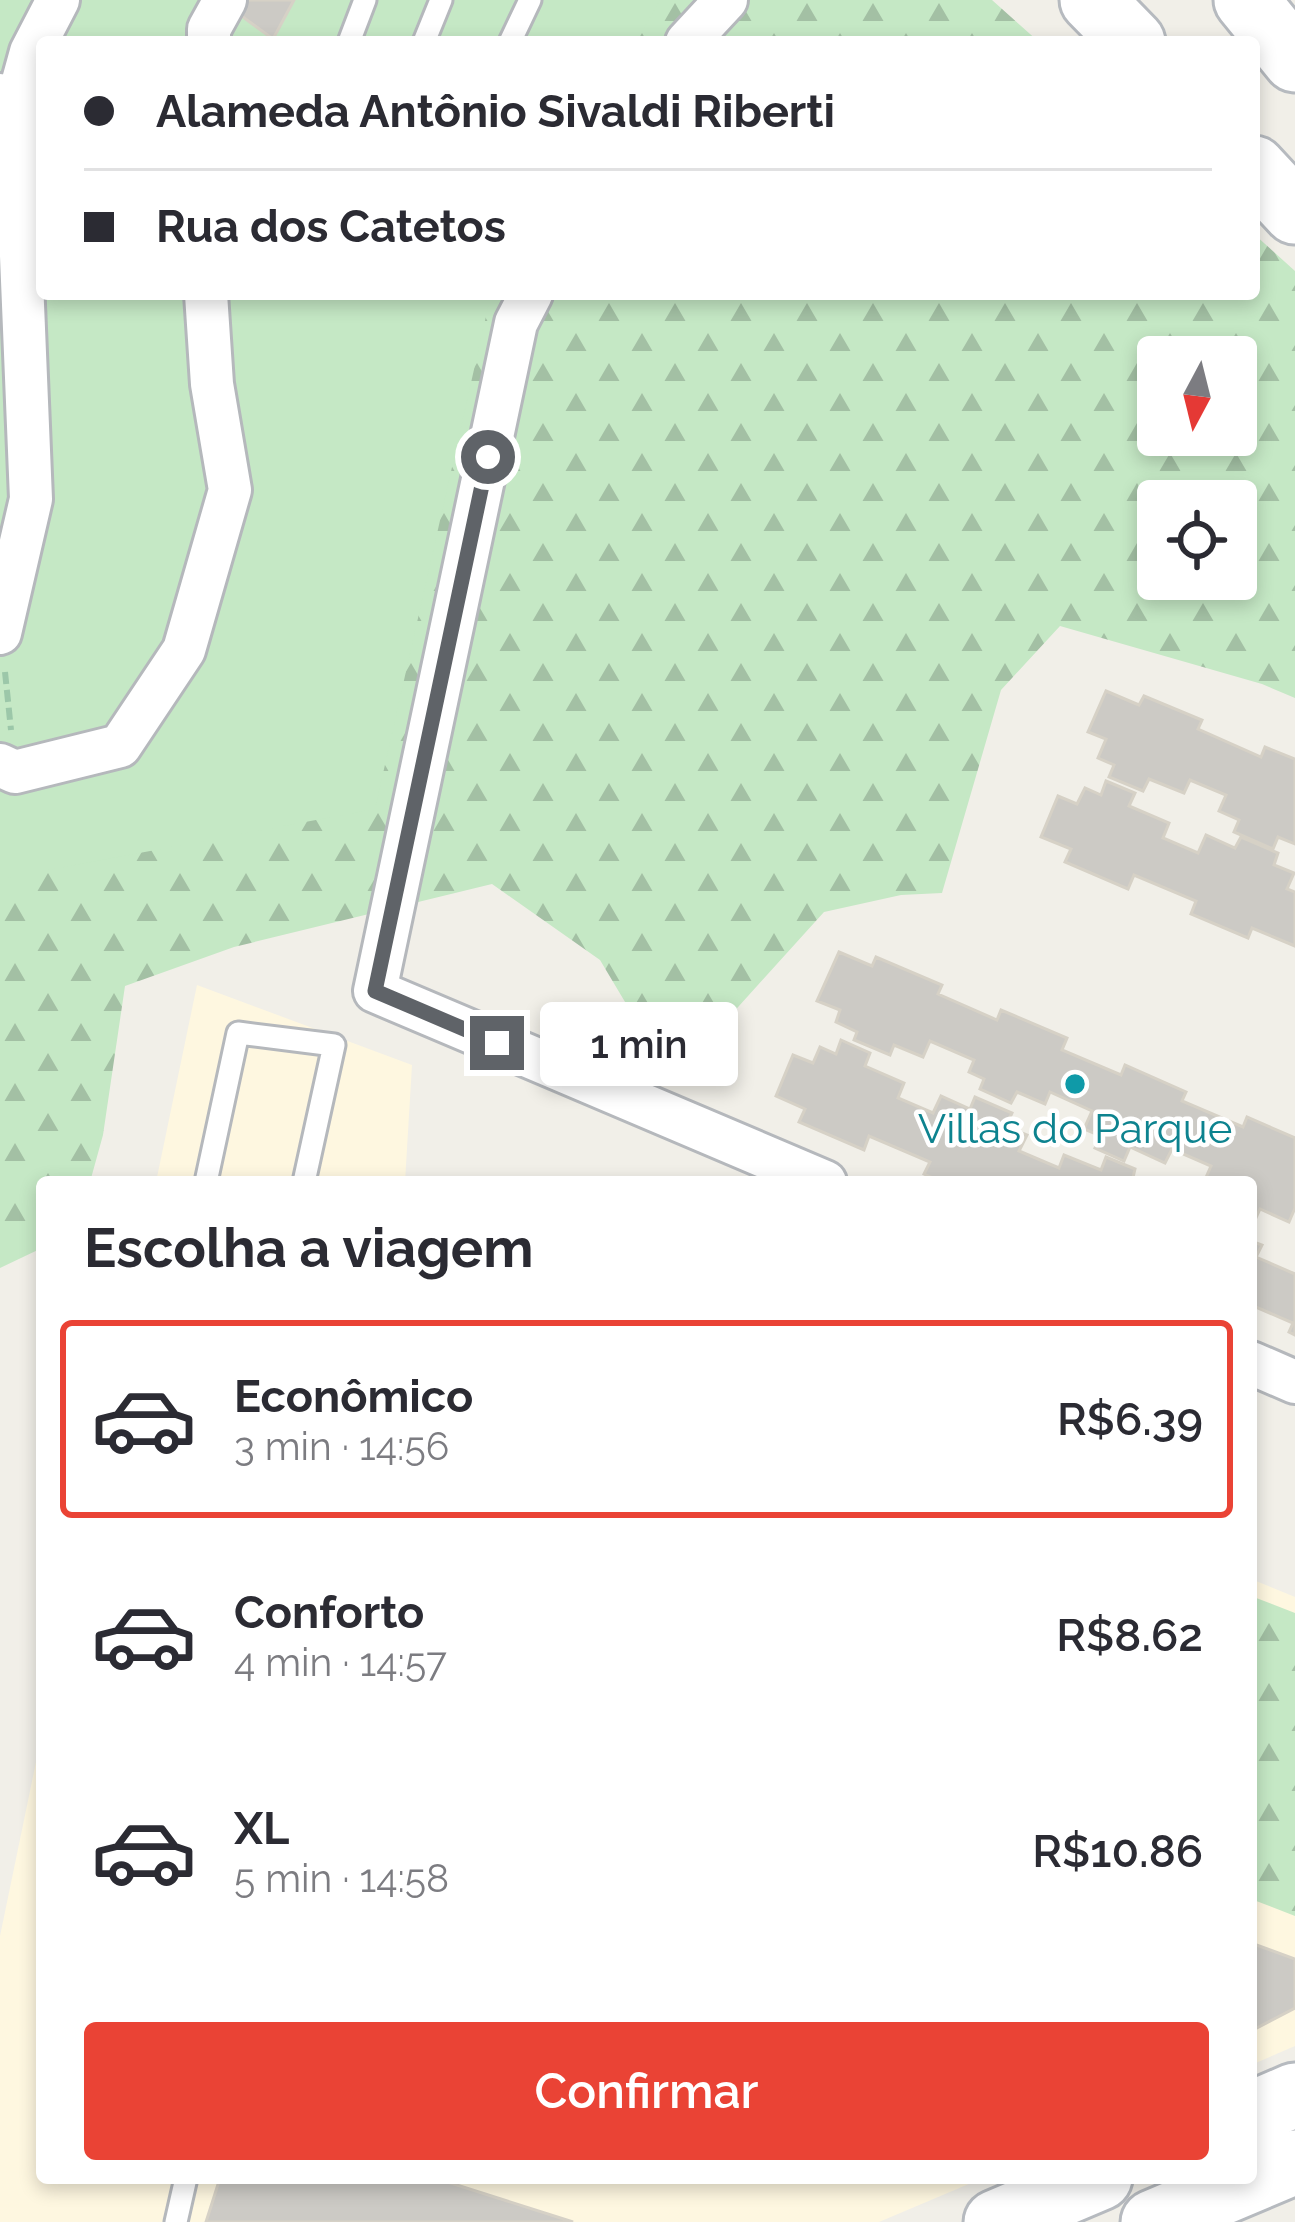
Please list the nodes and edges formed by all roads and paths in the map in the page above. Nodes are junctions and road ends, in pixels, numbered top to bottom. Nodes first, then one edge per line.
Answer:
1 (58, 0) edge
2 (225, 0) edge
3 (365, 0) edge
4 (442, 0) edge
5 (530, 0) edge
6 (726, 0) edge
7 (1092, 0) edge
8 (39, 36) edge
9 (209, 36) edge
10 (352, 36) edge
11 (427, 36) edge
12 (513, 36) edge
13 (693, 36) edge
14 (1127, 36) edge
15 (36, 42) edge
16 (7, 102) edge
17 (1260, 152) edge
18 (1260, 174) edge
19 (1295, 175) edge
20 (1295, 212) edge
21 (206, 300) edge
22 (528, 300) edge
23 (1, 633) edge
24 (7, 769) edge
25 (207, 1176) edge
26 (305, 1176) edge
27 (810, 1176) edge
28 (1257, 1366) edge
29 (1295, 1382) edge
30 (1295, 2096) edge
31 (1257, 2112) edge
32 (1295, 2119) edge
33 (1270, 2181) edge
34 (185, 2184) edge
35 (1086, 2184) edge
36 (1145, 2184) edge
37 (176, 2222) edge
38 (996, 2222) edge
39 (1057, 2222) edge
40 (1153, 2222) edge

1 - 8 street
2 - 9 street
3 - 10 lane
4 - 11 lane
5 - 12 lane
6 - 13 street
7 - 14 main road
15 - 16 street
16 - 23 street
17 - 19 main road
18 - 20 main road
21 - 24 street
22 - 27 street
23 - 24 path
25 - 26 lane
28 - 29 street
30 - 31 main road
32 - 33 main road
33 - 40 main road
34 - 37 lane
35 - 38 main road
36 - 39 main road

